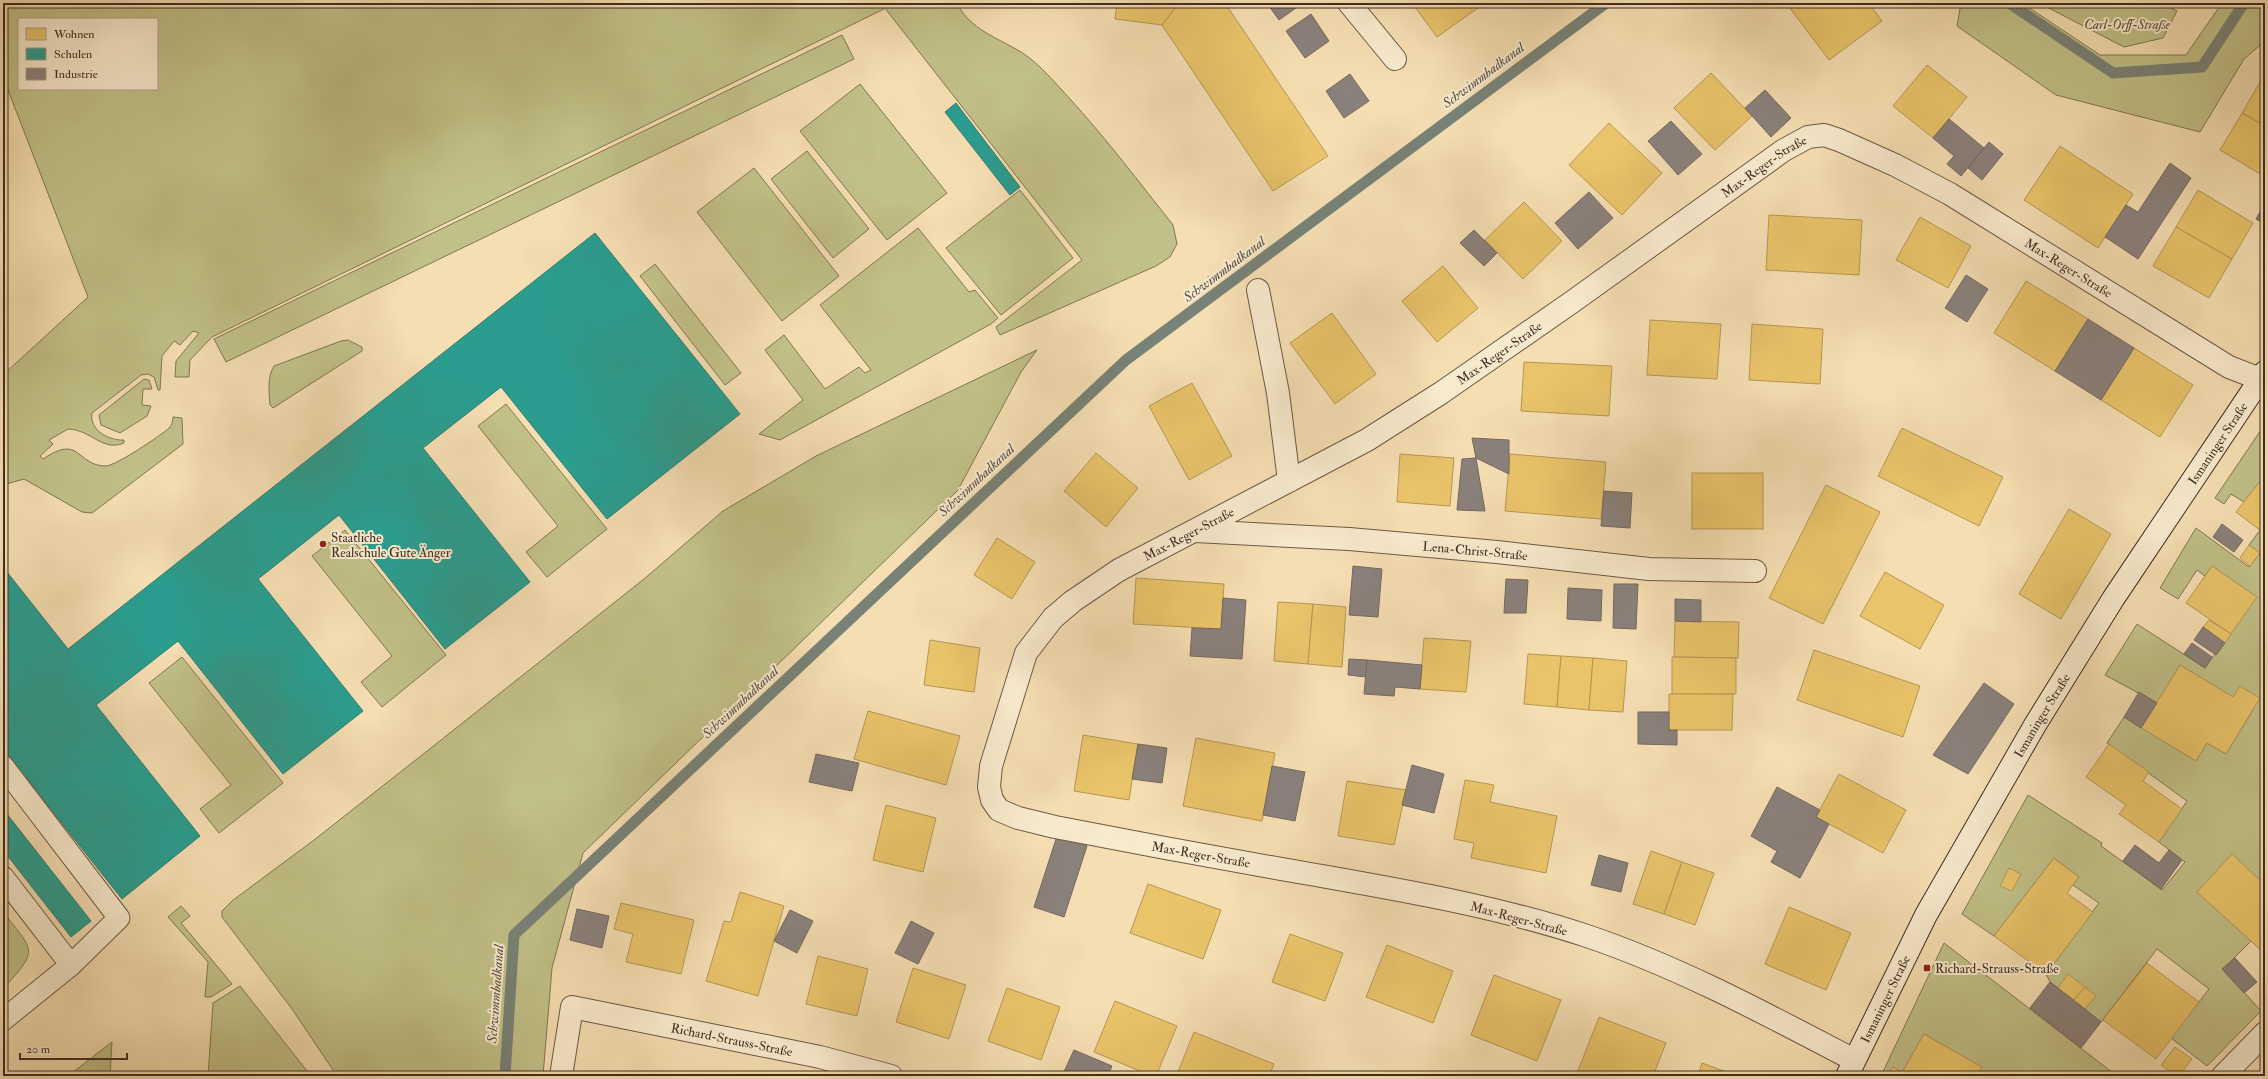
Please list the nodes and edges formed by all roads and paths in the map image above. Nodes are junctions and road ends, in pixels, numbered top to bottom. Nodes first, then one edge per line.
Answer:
1 (1349, 3) edge
2 (1395, 59) dead end
3 (1258, 290) dead end
4 (2264, 377) edge
5 (1289, 481) junction
6 (1195, 531) junction
7 (1755, 571) dead end
8 (3, 766) edge
9 (3, 876) edge
10 (71, 965) junction
11 (3, 1020) edge
12 (2265, 1033) edge
13 (1851, 1068) edge
14 (561, 1076) edge
15 (891, 1076) edge
16 (2223, 1076) edge

1 - 2 street
3 - 5 street
4 - 5 street, Max-Reger-Straße
4 - 13 street, Ismaninger Straße
5 - 6 street, Max-Reger-Straße
6 - 7 street, Lena-Christ-Straße
6 - 13 street, Max-Reger-Straße
8 - 10 lane
9 - 10 lane
10 - 11 lane
12 - 16 street
14 - 15 street, Richard-Strauss-Straße

